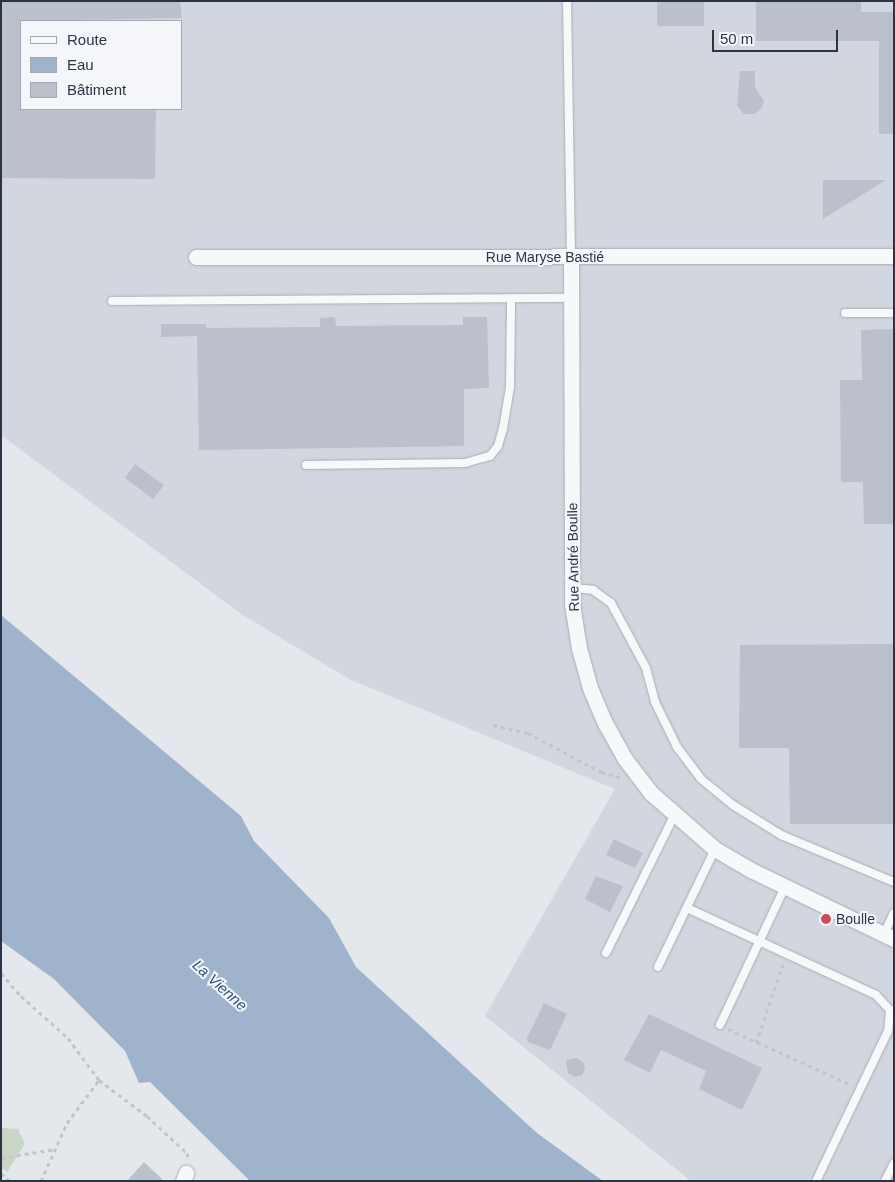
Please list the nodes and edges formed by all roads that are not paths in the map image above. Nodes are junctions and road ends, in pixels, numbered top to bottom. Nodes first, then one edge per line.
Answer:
1 (567, 1) edge
2 (894, 256) edge
3 (196, 257) dead end
4 (571, 258) junction
5 (511, 298) junction
6 (571, 298) junction
7 (112, 301) dead end
8 (894, 313) edge
9 (845, 314) dead end
10 (306, 465) dead end
11 (572, 588) junction
12 (674, 816) junction
13 (716, 849) junction
14 (894, 882) edge
15 (785, 887) junction
16 (687, 908) junction
17 (894, 913) edge
18 (889, 937) edge
19 (760, 942) junction
20 (606, 953) dead end
21 (658, 967) dead end
22 (720, 1025) road end
23 (894, 1163) edge
24 (816, 1181) edge
25 (885, 1181) edge

1 - 4 lane
2 - 4 street, Rue Maryse Bastié
3 - 4 street, Rue Maryse Bastié
4 - 6 street, Rue André Boulle
5 - 6 lane
5 - 7 lane
5 - 10 lane
6 - 11 street, Rue André Boulle
8 - 9 lane
11 - 12 street, Rue André Boulle
11 - 14 lane
12 - 13 street, Rue André Boulle
12 - 20 lane
13 - 15 street, Rue André Boulle
13 - 16 lane
15 - 18 street, Rue André Boulle
15 - 19 lane
16 - 19 lane
16 - 21 lane
17 - 18 lane
19 - 22 lane
19 - 24 lane
23 - 25 lane

